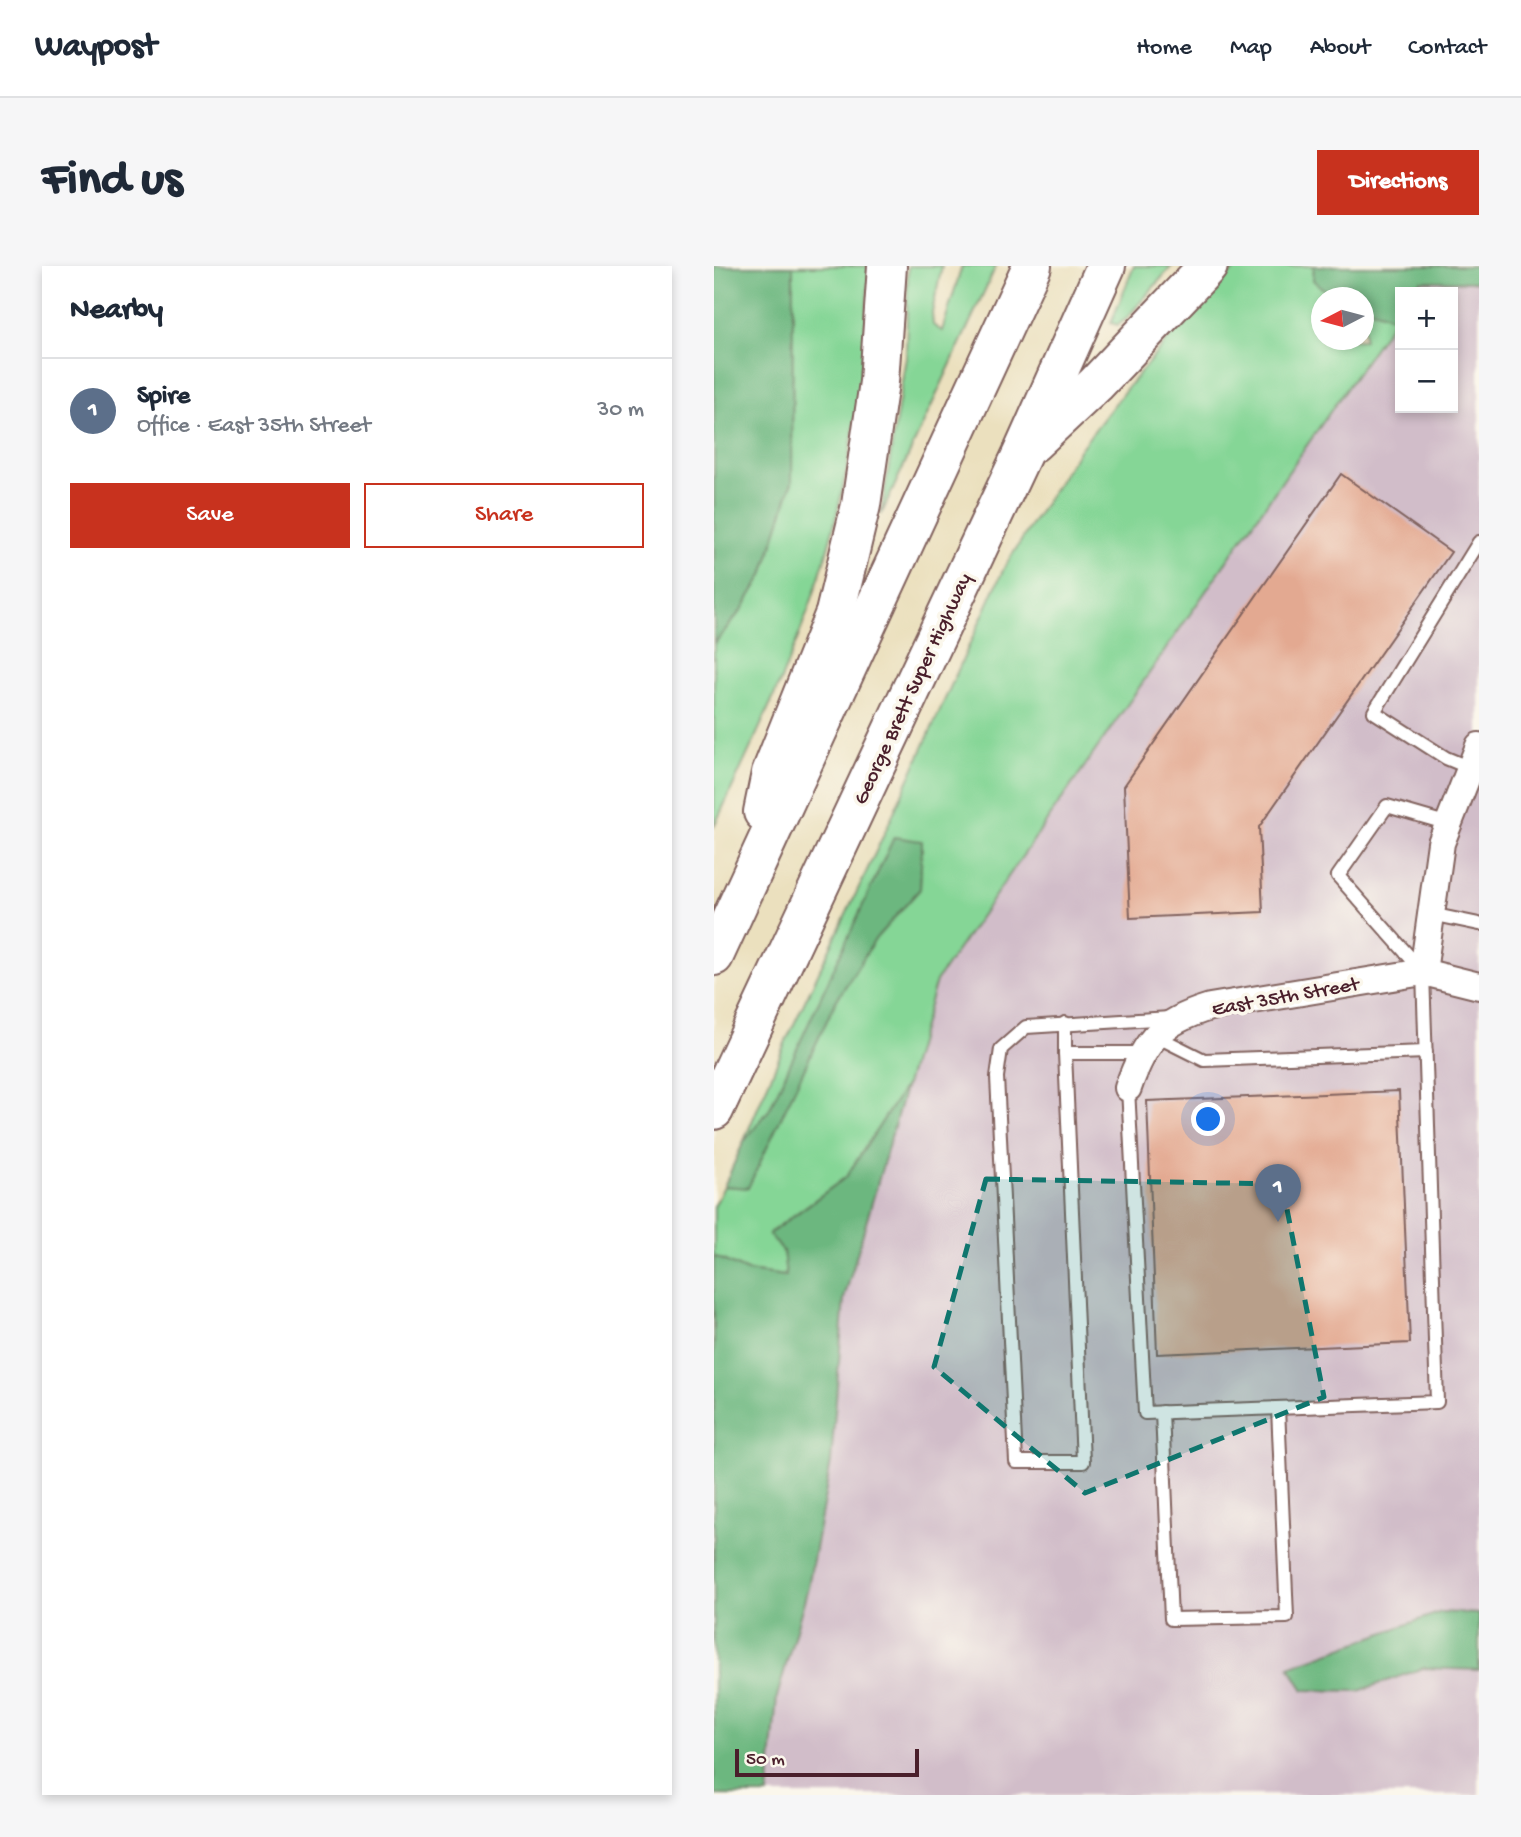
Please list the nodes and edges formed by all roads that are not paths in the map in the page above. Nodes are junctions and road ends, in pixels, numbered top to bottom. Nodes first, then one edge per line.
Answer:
1 (887, 266) edge
2 (1032, 266) edge
3 (1106, 266) edge
4 (1208, 266) edge
5 (1021, 454) junction
6 (1479, 542) edge
7 (1475, 757) edge
8 (1449, 824) junction
9 (751, 879) junction
10 (1431, 914) junction
11 (1479, 925) edge
12 (714, 956) edge
13 (1423, 972) junction
14 (1479, 986) edge
15 (1176, 1018) junction
16 (1065, 1023) junction
17 (1150, 1045) junction
18 (1065, 1052) junction
19 (1426, 1052) junction
20 (1128, 1088) joint
21 (714, 1110) edge
22 (1278, 1408) junction
23 (1162, 1412) junction

1 - 9 highway
2 - 9 highway
3 - 5 highway, George Brett Super Highway
4 - 5 highway
5 - 21 highway, George Brett Super Highway
6 - 7 lane
7 - 8 street
8 - 10 street
8 - 13 lane
9 - 12 highway
10 - 11 lane
10 - 13 street
13 - 14 street, East 35th Street
13 - 15 street, East 35th Street
13 - 19 lane
15 - 16 lane
15 - 17 street, East 35th Street
16 - 18 lane
16 - 18 lane
17 - 18 lane
17 - 19 lane
17 - 20 street, East 35th Street
19 - 22 lane
20 - 23 lane
22 - 23 lane
22 - 23 lane

